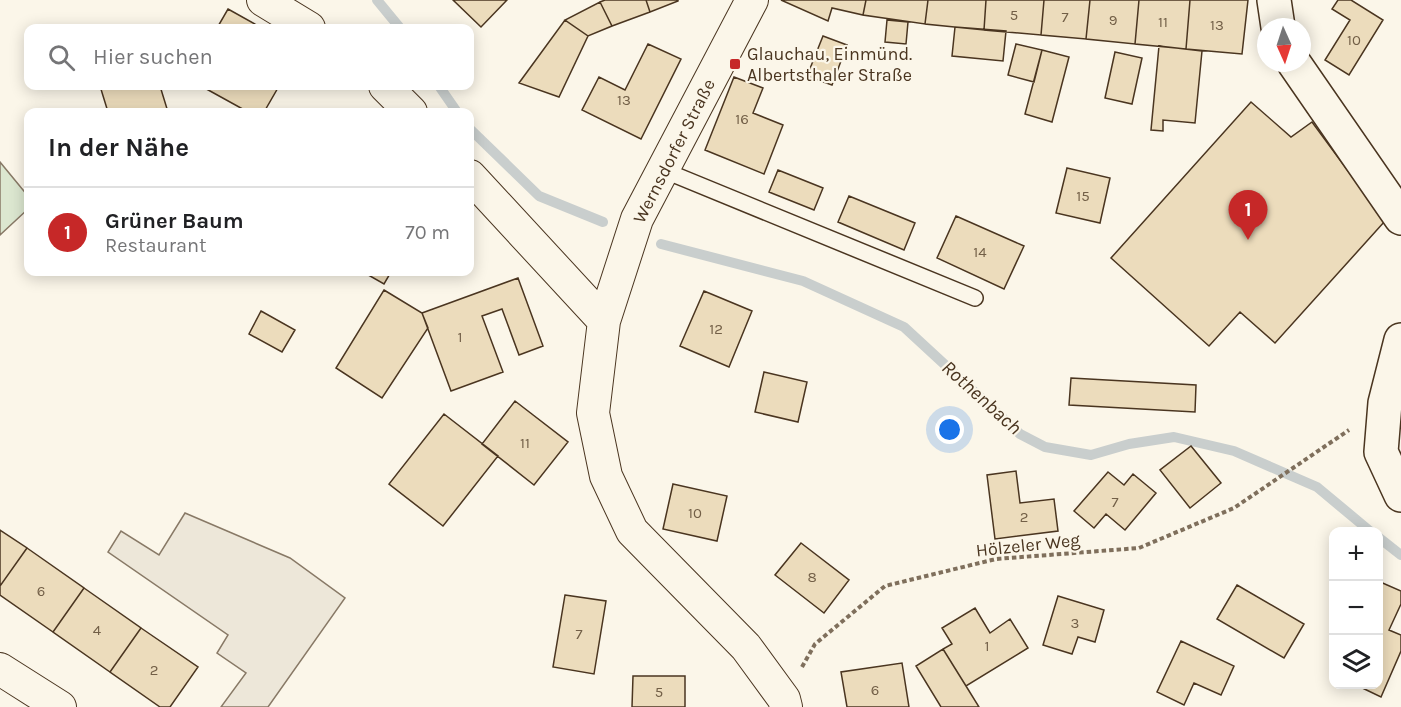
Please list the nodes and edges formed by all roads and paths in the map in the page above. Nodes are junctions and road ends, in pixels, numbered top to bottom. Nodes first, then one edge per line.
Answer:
1 (263, 0) edge
2 (753, 0) edge
3 (1274, 0) edge
4 (1277, 18) edge
5 (302, 24) edge
6 (1300, 72) edge
7 (389, 90) edge
8 (407, 108) edge
9 (663, 170) junction
10 (474, 180) edge
11 (1401, 218) edge
12 (975, 298) dead end
13 (603, 321) junction
14 (1401, 340) edge
15 (1308, 459) dead end
16 (1401, 495) edge
17 (0, 669) edge
18 (785, 703) edge
19 (60, 707) edge

1 - 5 street
2 - 9 street, Wernsdorfer Straße
3 - 4 street
6 - 11 street
7 - 8 street
9 - 12 lane
9 - 13 street, Wernsdorfer Straße
10 - 13 street
13 - 18 street, Wernsdorfer Straße
14 - 16 street
15 - 18 path, Hölzeler Weg
17 - 19 street

